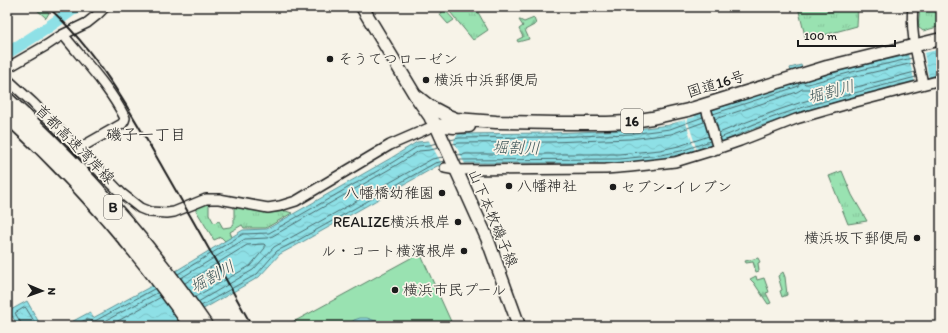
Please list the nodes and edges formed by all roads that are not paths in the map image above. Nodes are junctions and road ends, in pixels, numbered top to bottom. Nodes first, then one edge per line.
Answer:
1 (105, 7) edge
2 (362, 7) edge
3 (913, 7) edge
4 (80, 27) junction
5 (65, 38) junction
6 (941, 39) edge
7 (47, 45) junction
8 (915, 49) junction
9 (7, 68) edge
10 (7, 79) edge
11 (941, 80) edge
12 (923, 83) junction
13 (415, 95) junction
14 (7, 101) edge
15 (706, 108) junction
16 (7, 113) edge
17 (7, 116) edge
18 (496, 122) junction
19 (459, 129) junction
20 (438, 130) junction
21 (445, 146) junction
22 (718, 146) junction
23 (78, 149) junction
24 (452, 168) junction
25 (191, 326) edge
26 (194, 326) edge
27 (205, 326) edge
28 (518, 326) edge

1 - 4 street
2 - 13 main road, 国道16号 / 16
3 - 8 street
4 - 5 street
4 - 7 street
5 - 7 street
5 - 23 street
6 - 8 main road, 国道16号 / 16
7 - 9 street
8 - 12 street
8 - 15 main road, 国道16号 / 16
10 - 23 street
11 - 12 street
12 - 22 street
13 - 18 main road, 国道16号 / 16
13 - 20 main road, 国道16号 / 16
14 - 27 highway, 首都高速湾岸線 / B
15 - 18 main road, 国道16号 / 16
15 - 22 street
16 - 26 main road
17 - 25 highway, 首都高速湾岸線 / B
18 - 19 main road, 国道16号 / 16
19 - 20 main road, 国道16号 / 16
19 - 21 main road
20 - 21 main road, 山下本牧磯子線
20 - 23 street
21 - 24 main road, 山下本牧磯子線
22 - 24 street
24 - 28 main road, 山下本牧磯子線

